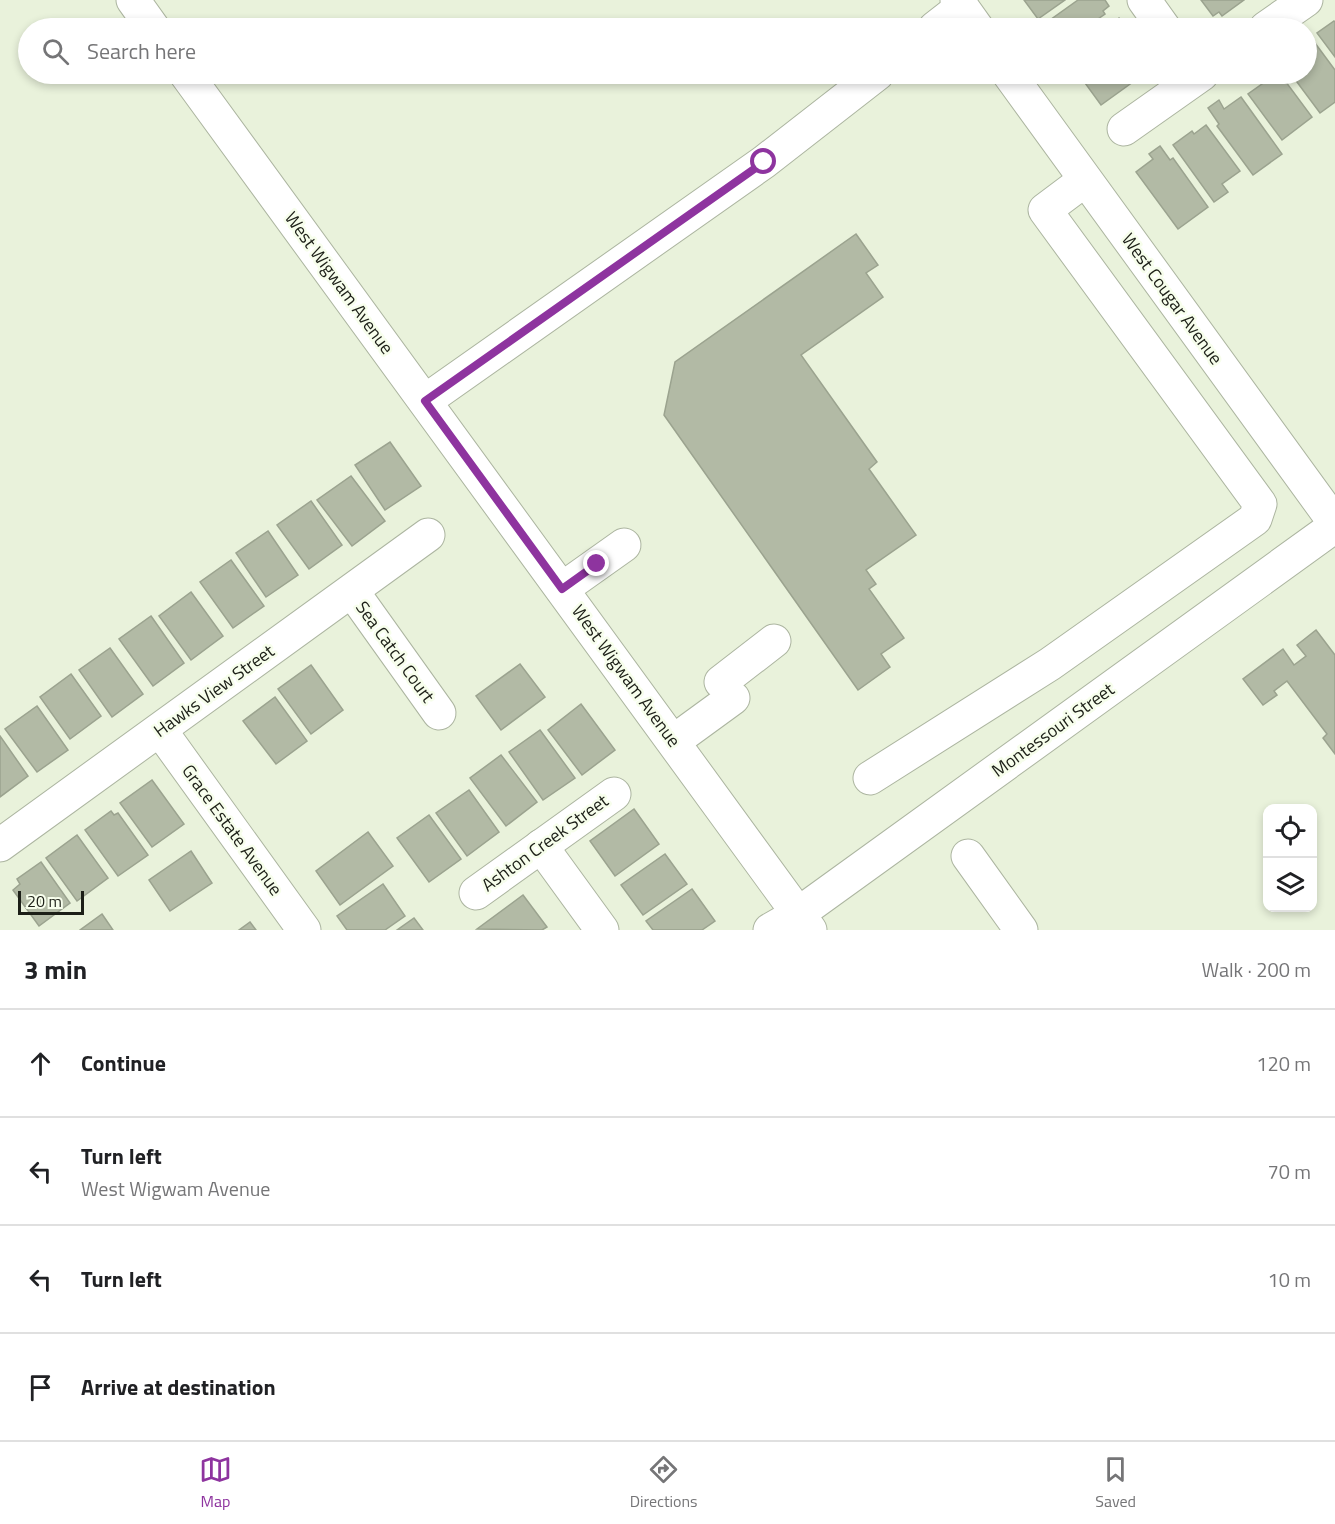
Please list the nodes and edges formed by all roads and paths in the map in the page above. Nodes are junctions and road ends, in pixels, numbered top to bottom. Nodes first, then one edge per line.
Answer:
1 (133, 0) edge
2 (1144, 0) edge
3 (1306, 0) edge
4 (146, 18) edge
5 (1157, 18) edge
6 (1280, 18) edge
7 (193, 84) edge
8 (864, 84) edge
9 (1016, 84) edge
10 (1185, 84) edge
11 (1124, 129) dead end
12 (1085, 180) junction
13 (425, 401) junction
14 (1335, 524) edge
15 (428, 535) dead end
16 (624, 545) dead end
17 (562, 589) junction
18 (351, 591) junction
19 (774, 641) dead end
20 (439, 713) dead end
21 (160, 730) junction
22 (674, 741) junction
23 (870, 778) dead end
24 (614, 794) dead end
25 (0, 844) edge
26 (541, 846) junction
27 (968, 856) dead end
28 (476, 892) dead end
29 (804, 922) edge
30 (304, 930) edge
31 (602, 930) edge
32 (770, 930) edge
33 (1021, 930) edge

1 - 4 street
2 - 5 street
3 - 6 street
7 - 13 street, West Wigwam Avenue
8 - 13 street
9 - 12 street, West Cougar Avenue
10 - 11 street
12 - 14 street, West Cougar Avenue
12 - 23 street
13 - 17 street, West Wigwam Avenue
14 - 29 street, Montessouri Street
15 - 18 street, Hawks View Street
16 - 17 street
17 - 22 street, West Wigwam Avenue
18 - 20 street, Sea Catch Court
18 - 21 street, Hawks View Street
19 - 22 street
21 - 25 street, Hawks View Street
21 - 30 street, Grace Estate Avenue
22 - 29 street, West Wigwam Avenue
24 - 26 street, Ashton Creek Street
26 - 28 street, Ashton Creek Street
26 - 31 street
27 - 33 street
29 - 32 street, Montessouri Street

